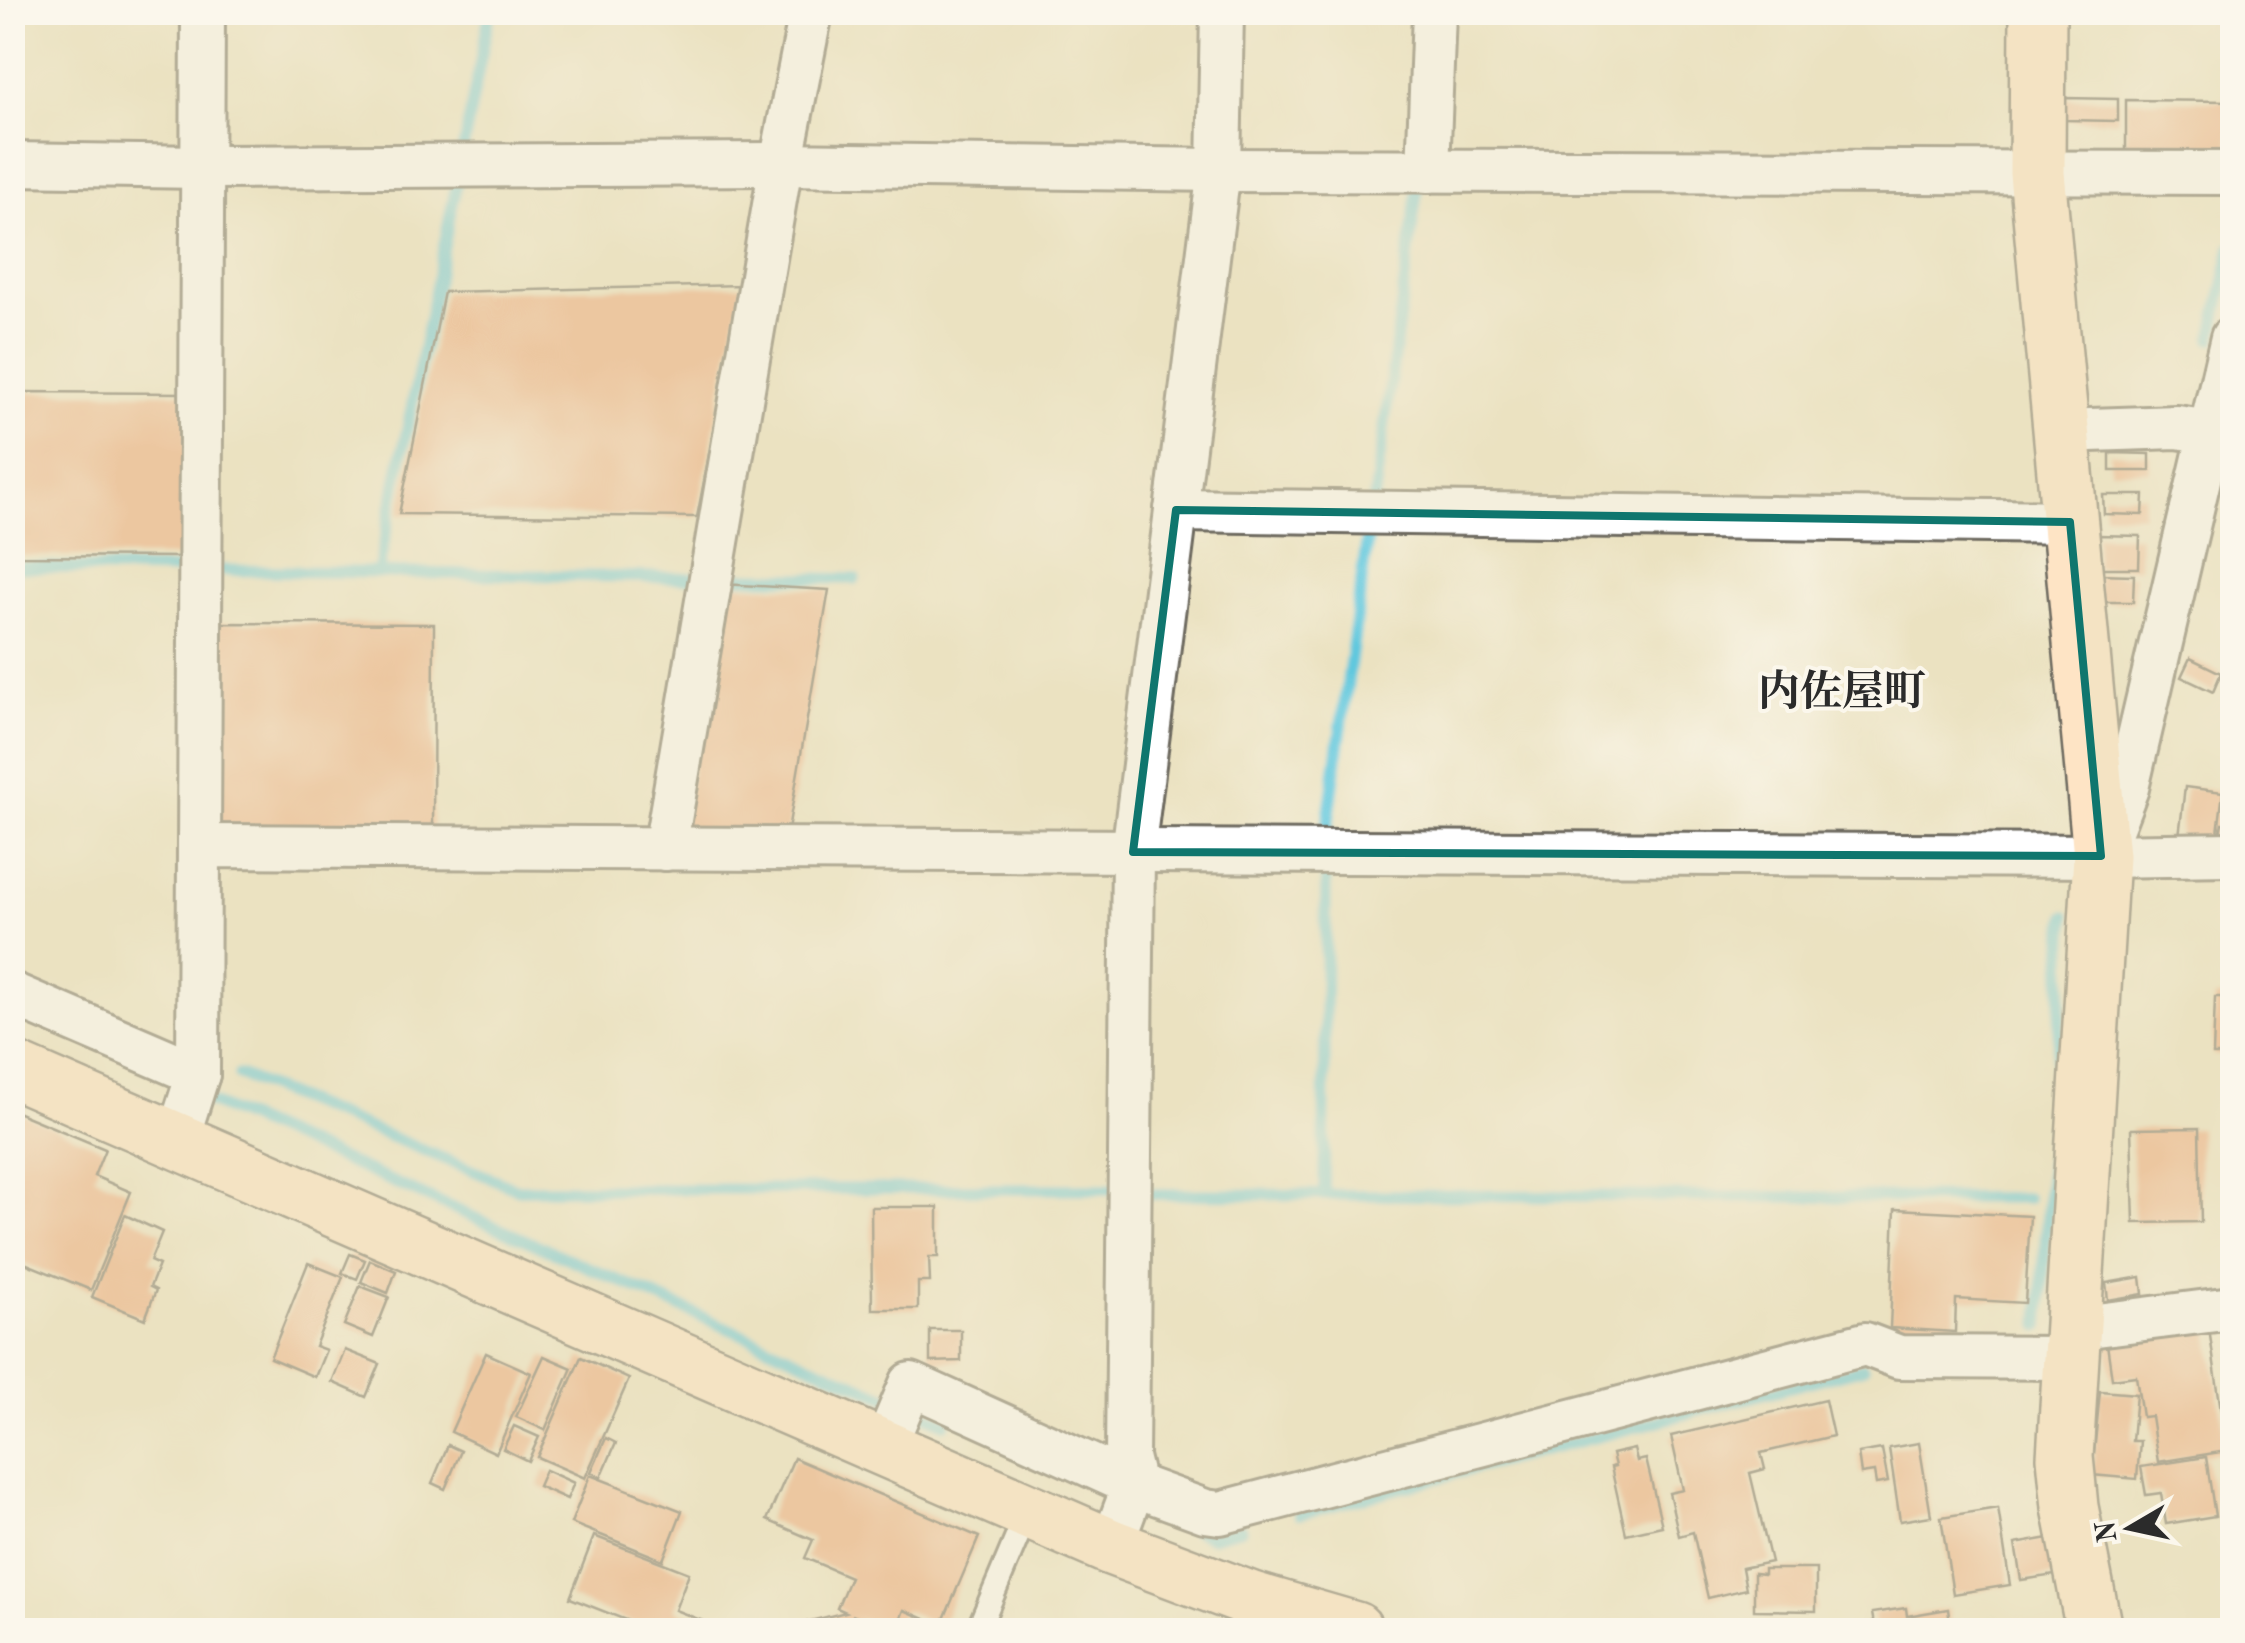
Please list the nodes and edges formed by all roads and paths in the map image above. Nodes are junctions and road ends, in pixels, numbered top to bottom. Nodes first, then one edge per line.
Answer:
1 (203, 12) edge
2 (810, 12) edge
3 (1222, 12) edge
4 (1434, 12) edge
5 (2038, 12) edge
6 (12, 164) edge
7 (781, 164) junction
8 (202, 166) junction
9 (1219, 170) junction
10 (1428, 171) junction
11 (2037, 173) junction
12 (2232, 173) edge
13 (2232, 338) edge
14 (2205, 430) edge
15 (2061, 431) junction
16 (1176, 510) junction
17 (2070, 522) junction
18 (199, 846) junction
19 (665, 849) junction
20 (1133, 852) junction
21 (2232, 854) edge
22 (2101, 856) junction
23 (12, 994) edge
24 (12, 1069) edge
25 (189, 1101) junction
26 (2232, 1308) edge
27 (2072, 1343) junction
28 (896, 1418) junction
29 (1125, 1509) junction
30 (1028, 1511) junction
31 (978, 1630) edge
32 (1354, 1630) edge
33 (2094, 1630) edge

1 - 8 street
2 - 7 street
3 - 9 street
4 - 10 street
5 - 11 street
6 - 8 street
7 - 8 street
7 - 9 street
7 - 19 street
8 - 18 street
9 - 10 street
9 - 16 street
10 - 11 street
11 - 12 street
11 - 15 street
13 - 14 street
14 - 15 street
14 - 22 street
15 - 17 street
16 - 17 street
16 - 20 street
17 - 22 street
18 - 19 street
18 - 25 street
19 - 20 street
20 - 22 street
20 - 29 street
21 - 22 street
22 - 27 street
23 - 25 street
24 - 25 street
25 - 28 street
26 - 27 street
27 - 29 street
27 - 33 street
28 - 29 street
28 - 30 street
29 - 30 street
29 - 32 street
30 - 31 lane

